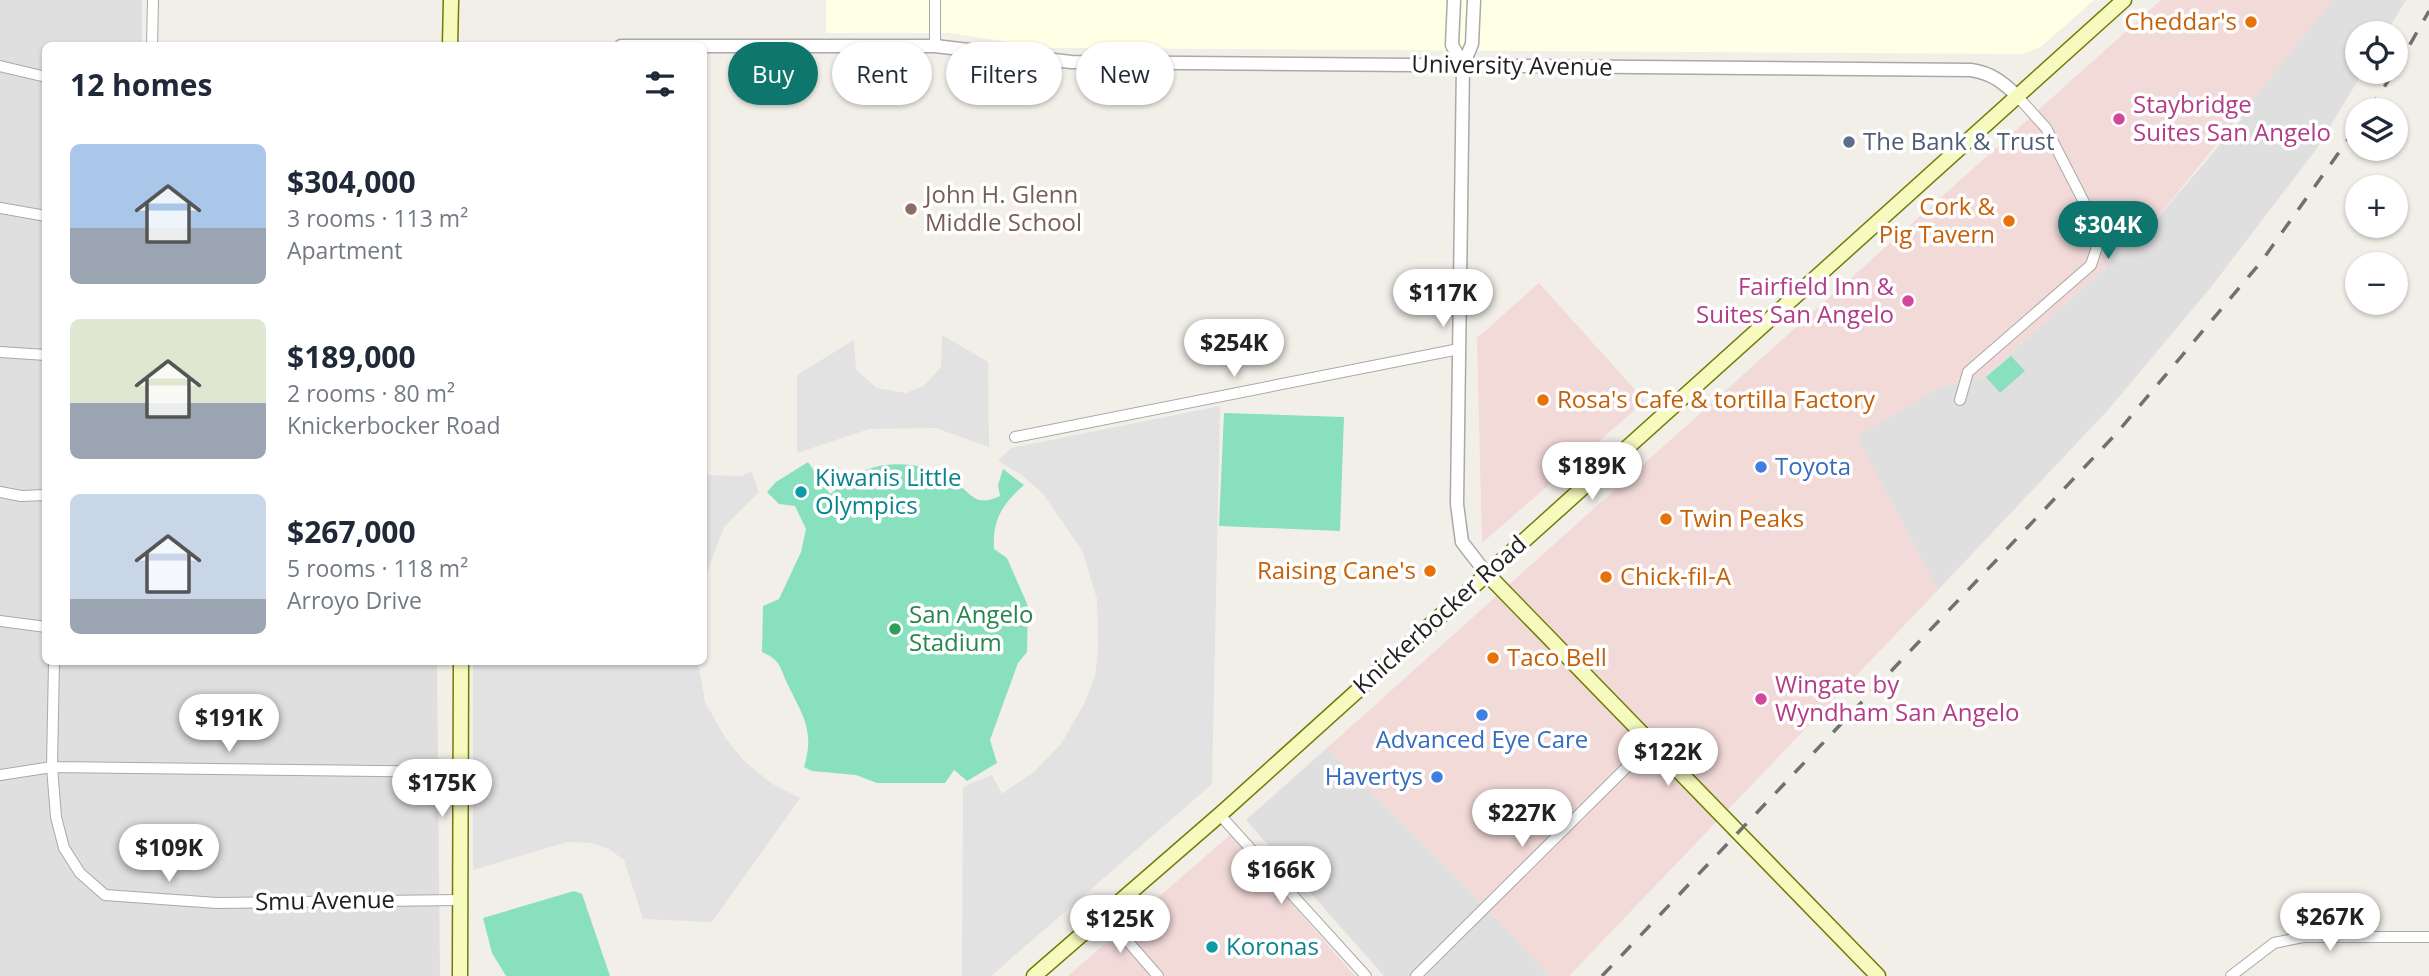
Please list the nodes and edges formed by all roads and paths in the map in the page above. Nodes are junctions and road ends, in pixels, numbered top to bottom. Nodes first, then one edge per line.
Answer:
1 (153, 0) edge
2 (451, 0) edge
3 (935, 0) edge
4 (1454, 0) edge
5 (1474, 0) edge
6 (2124, 0) edge
7 (152, 42) edge
8 (450, 42) edge
9 (707, 46) edge
10 (935, 46) junction
11 (1463, 65) junction
12 (0, 66) edge
13 (42, 76) edge
14 (2017, 96) junction
15 (0, 208) edge
16 (42, 215) edge
17 (1459, 349) junction
18 (0, 352) edge
19 (42, 355) edge
20 (1960, 400) dead end
21 (1014, 437) dead end
22 (0, 492) edge
23 (42, 495) edge
24 (1486, 573) junction
25 (0, 621) edge
26 (42, 627) edge
27 (54, 665) edge
28 (461, 665) edge
29 (1650, 744) junction
30 (52, 767) junction
31 (460, 772) junction
32 (0, 775) edge
33 (1220, 814) junction
34 (460, 900) junction
35 (1104, 914) junction
36 (2429, 937) edge
37 (460, 976) edge
38 (1034, 976) edge
39 (1158, 976) edge
40 (1366, 976) edge
41 (1416, 976) edge
42 (1878, 976) edge
43 (2231, 976) edge

1 - 7 street
2 - 8 main road
3 - 10 street
4 - 11 street
5 - 11 street
6 - 14 main road, Knickerbocker Road
9 - 10 street, University Avenue
10 - 11 street, University Avenue
11 - 14 street, University Avenue
11 - 17 street
12 - 13 street
14 - 20 street
14 - 24 main road, Knickerbocker Road
15 - 16 street
17 - 21 street
17 - 24 street
18 - 19 street
22 - 23 street
24 - 29 main road
24 - 33 main road, Knickerbocker Road
25 - 26 street
27 - 30 street, Smu Avenue
28 - 31 main road
29 - 41 street
29 - 42 main road
30 - 31 street
30 - 32 street
30 - 34 street, Smu Avenue
31 - 34 main road
33 - 35 main road, Knickerbocker Road
33 - 40 street
34 - 37 main road
35 - 38 main road, Knickerbocker Road
35 - 39 street
36 - 43 street

